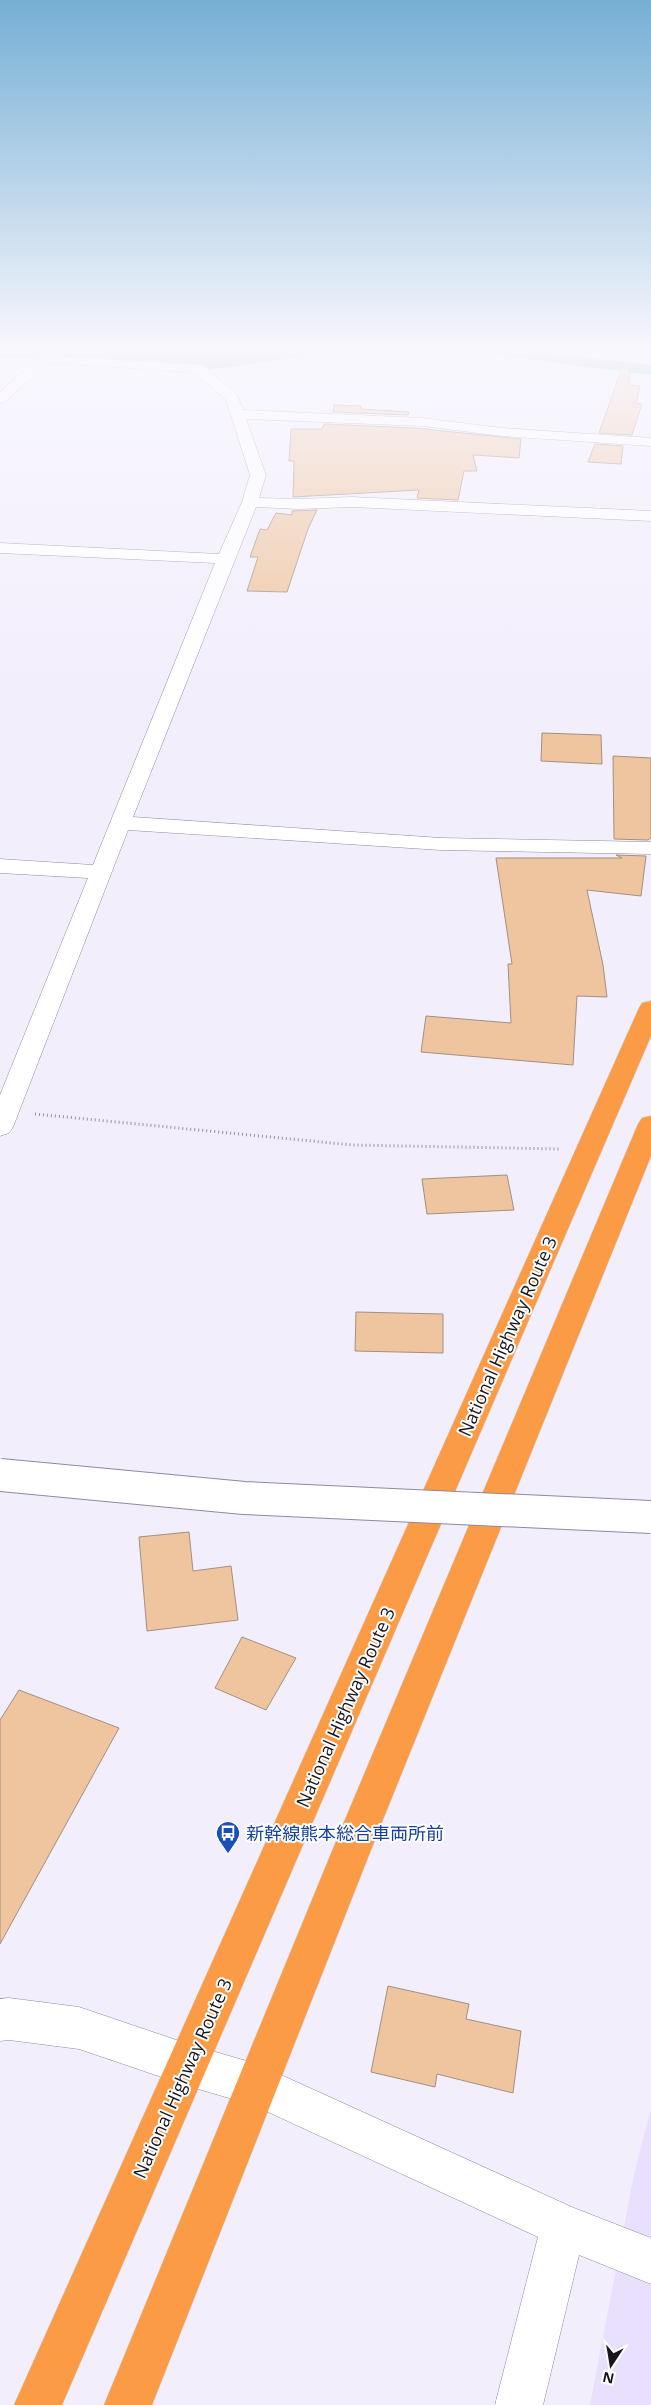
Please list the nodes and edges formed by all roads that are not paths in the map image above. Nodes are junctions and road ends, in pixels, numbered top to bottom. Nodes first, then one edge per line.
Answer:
1 (253, 461) edge
2 (250, 502) junction
3 (651, 516) edge
4 (0, 548) edge
5 (225, 559) junction
6 (122, 823) junction
7 (651, 848) edge
8 (0, 866) edge
9 (102, 872) junction
10 (651, 1008) edge
11 (3, 1119) edge
12 (651, 1124) edge
13 (0, 1475) edge
14 (651, 1516) edge
15 (0, 2020) edge
16 (188, 2065) junction
17 (257, 2084) junction
18 (563, 2226) junction
19 (651, 2261) edge
20 (38, 2405) edge
21 (128, 2405) edge
22 (519, 2405) edge

1 - 2 street
2 - 3 street
2 - 5 street
4 - 5 street
5 - 6 street
6 - 7 street
6 - 9 street
8 - 9 street
9 - 11 street
10 - 16 highway, National Highway Route 3
12 - 17 highway
13 - 14 street, bridge
15 - 16 street
16 - 17 street
16 - 20 highway, National Highway Route 3
17 - 18 street
17 - 21 highway
18 - 19 street
18 - 22 street

